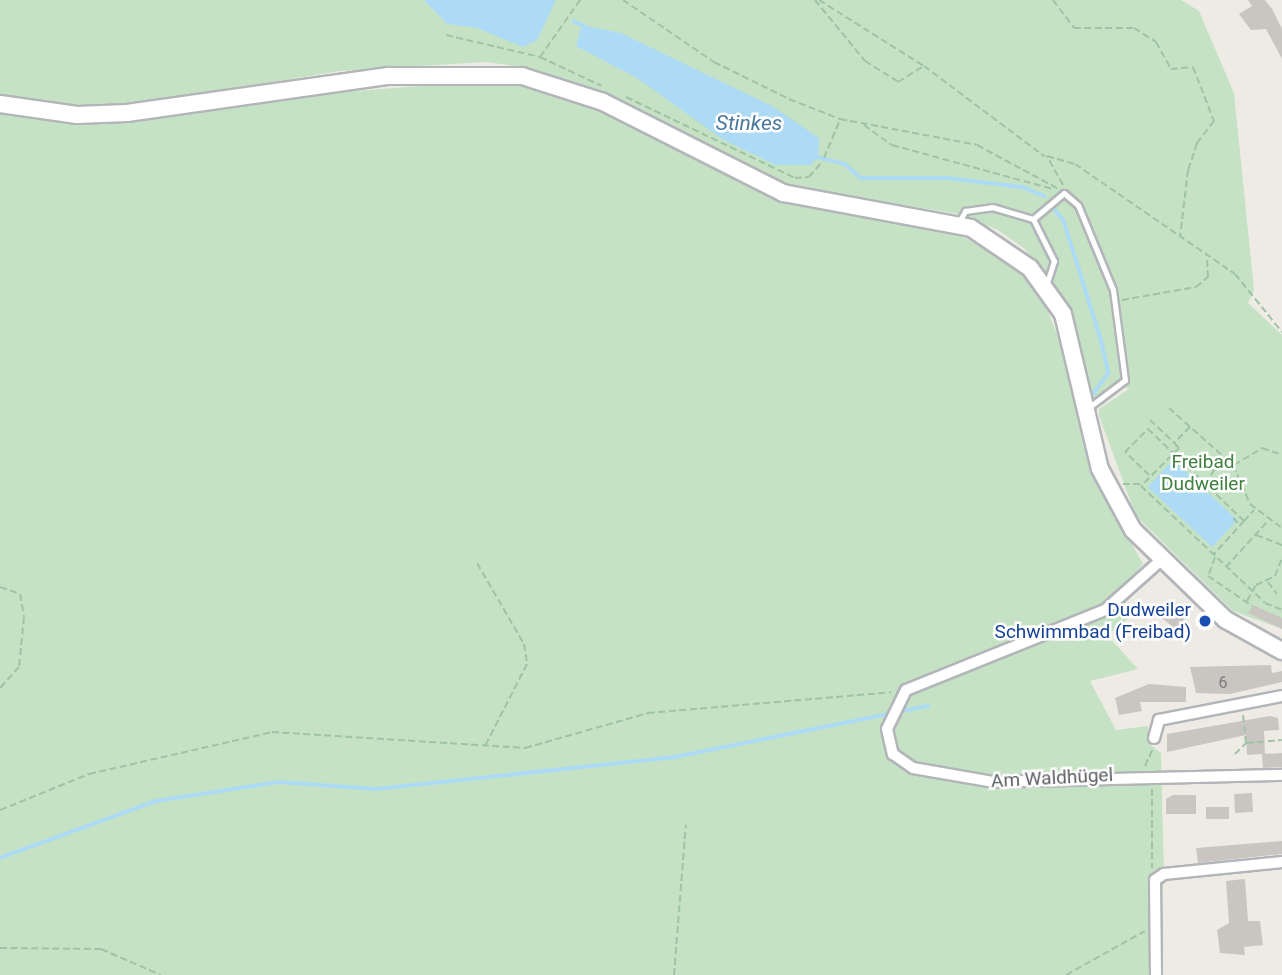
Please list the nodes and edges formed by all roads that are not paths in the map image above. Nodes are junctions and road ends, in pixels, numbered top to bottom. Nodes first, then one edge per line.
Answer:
1 (0, 104) edge
2 (1033, 219) junction
3 (958, 223) junction
4 (1046, 286) junction
5 (1085, 409) junction
6 (1161, 560) junction
7 (1282, 651) edge
8 (1282, 696) edge
9 (1155, 742) road end
10 (1282, 775) edge
11 (1282, 862) edge
12 (1156, 975) edge

1 - 3 main road
2 - 3 lane
2 - 4 lane
2 - 5 lane
3 - 4 main road
4 - 5 main road
5 - 6 main road
6 - 7 main road
6 - 10 street, Am Waldhügel
8 - 9 street
11 - 12 street

